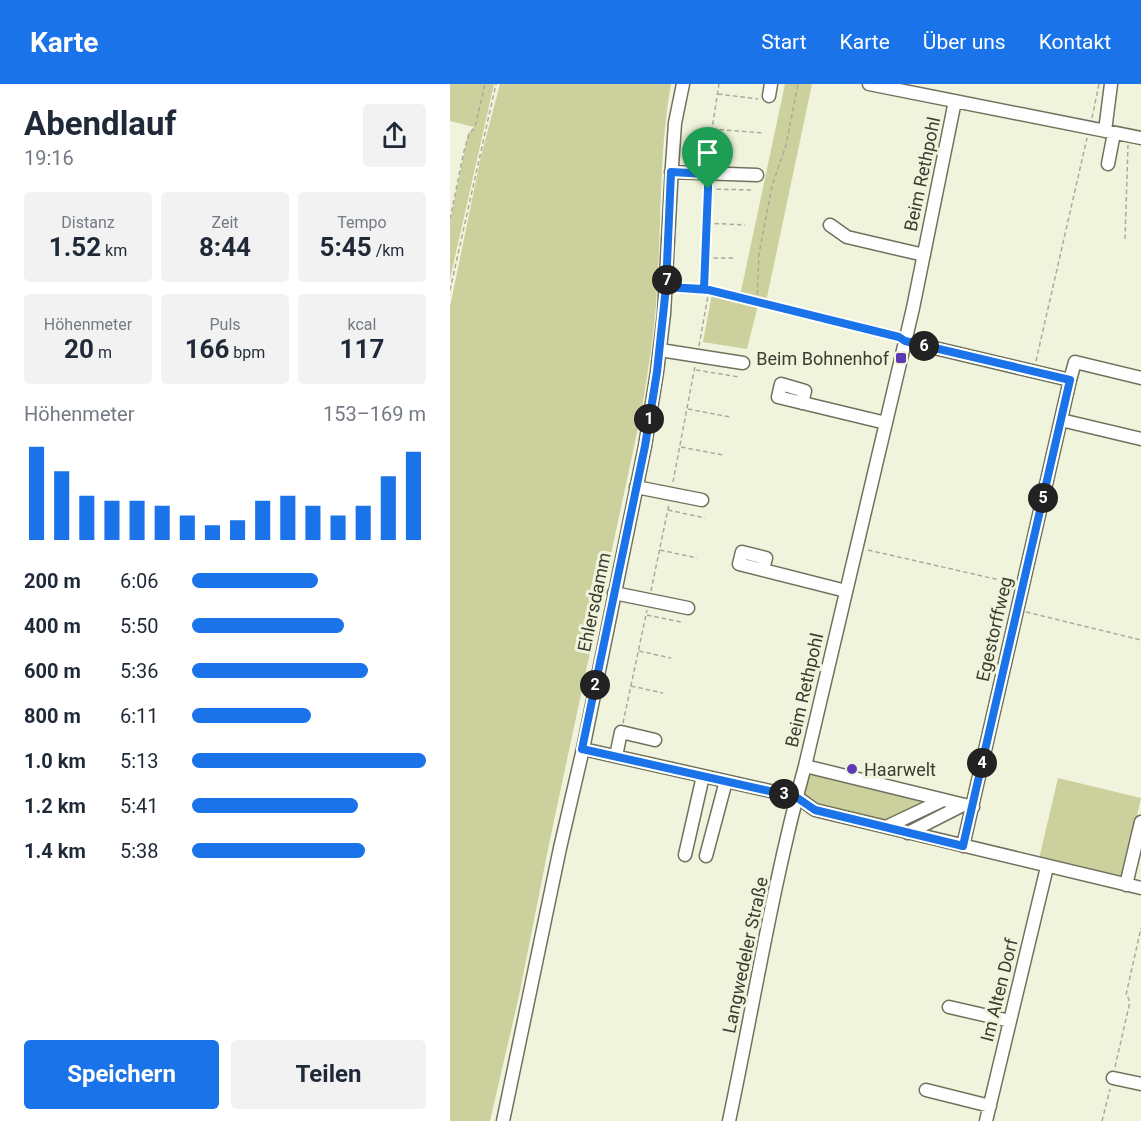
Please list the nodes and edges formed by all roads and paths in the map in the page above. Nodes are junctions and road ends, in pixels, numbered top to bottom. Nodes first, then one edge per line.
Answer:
1 (485, 84) edge
2 (496, 84) edge
3 (683, 84) edge
4 (719, 84) edge
5 (798, 84) edge
6 (869, 84) edge
7 (1099, 84) edge
8 (1112, 84) edge
9 (770, 90) edge
10 (717, 94) junction
11 (955, 101) junction
12 (1089, 128) junction
13 (712, 129) junction
14 (1110, 132) junction
15 (764, 133) dead end
16 (1128, 135) junction
17 (1141, 138) edge
18 (1108, 164) dead end
19 (671, 172) junction
20 (708, 174) junction
21 (757, 175) dead end
22 (708, 189) junction
23 (753, 190) dead end
24 (450, 219) edge
25 (707, 223) junction
26 (745, 225) dead end
27 (830, 225) dead end
28 (1125, 239) dead end
29 (924, 255) junction
30 (705, 258) junction
31 (735, 258) dead end
32 (666, 287) junction
33 (704, 289) junction
34 (450, 290) edge
35 (709, 290) junction
36 (757, 303) junction
37 (905, 341) junction
38 (660, 350) junction
39 (697, 355) junction
40 (743, 363) dead end
41 (695, 369) junction
42 (1034, 372) junction
43 (740, 377) dead end
44 (1141, 378) edge
45 (1070, 380) junction
46 (802, 403) dead end
47 (687, 408) junction
48 (730, 417) dead end
49 (1061, 420) junction
50 (886, 423) junction
51 (1141, 439) edge
52 (680, 446) junction
53 (723, 455) dead end
54 (636, 487) junction
55 (671, 494) junction
56 (702, 500) dead end
57 (667, 510) junction
58 (705, 518) dead end
59 (856, 548) junction
60 (659, 550) junction
61 (698, 558) dead end
62 (763, 570) dead end
63 (1022, 585) junction
64 (846, 591) junction
65 (614, 593) junction
66 (649, 600) junction
67 (688, 608) dead end
68 (1017, 609) junction
69 (646, 615) junction
70 (681, 622) dead end
71 (1141, 640) edge
72 (638, 650) junction
73 (671, 658) dead end
74 (631, 686) junction
75 (663, 693) dead end
76 (621, 732) junction
77 (655, 740) dead end
78 (582, 749) junction
79 (616, 756) junction
80 (805, 766) junction
81 (703, 776) junction
82 (726, 781) junction
83 (796, 797) junction
84 (943, 800) junction
85 (968, 806) junction
86 (1141, 822) edge
87 (886, 827) junction
88 (908, 833) junction
89 (963, 846) junction
90 (685, 855) dead end
91 (706, 856) dead end
92 (1047, 867) junction
93 (1126, 885) junction
94 (1141, 888) edge
95 (1141, 928) edge
96 (950, 1006) dead end
97 (1010, 1021) junction
98 (1113, 1077) junction
99 (1141, 1084) edge
100 (926, 1090) dead end
101 (990, 1106) junction
102 (503, 1121) edge
103 (729, 1121) edge
104 (986, 1121) edge
105 (1102, 1121) edge

1 - 24 path
2 - 34 path
3 - 19 street, Ehlersdamm
4 - 10 path
5 - 36 path
6 - 11 street
7 - 12 path
8 - 14 street
9 - 10 path
10 - 13 path
11 - 12 street
11 - 29 street, Beim Rethpohl
12 - 14 street
12 - 42 path
13 - 15 path
13 - 20 path
14 - 16 street
14 - 18 street
16 - 17 street
16 - 28 path
19 - 20 street
19 - 32 street, Ehlersdamm
20 - 21 street
20 - 22 path
22 - 23 path
22 - 25 path
25 - 26 path
25 - 30 path
27 - 29 street, Beim Rethpohl
29 - 37 street, Beim Rethpohl
30 - 31 path
30 - 33 path
32 - 33 path
32 - 38 street, Ehlersdamm
33 - 35 path
35 - 36 path
35 - 39 path
36 - 37 path
37 - 42 street
37 - 50 street, Beim Rethpohl
38 - 39 street
38 - 54 street, Ehlersdamm
39 - 40 street
39 - 41 path
41 - 43 path
41 - 47 path
42 - 45 street
44 - 45 street
45 - 49 street, Egestorffweg
46 - 50 street
47 - 48 path
47 - 52 path
49 - 51 street
49 - 63 street, Egestorffweg
50 - 59 street, Beim Rethpohl
52 - 53 path
52 - 55 path
54 - 55 street
54 - 65 street, Ehlersdamm
55 - 56 street
55 - 57 path
57 - 58 path
57 - 60 path
59 - 63 path
59 - 64 street, Beim Rethpohl
60 - 61 path
60 - 66 path
62 - 64 street
63 - 68 street, Egestorffweg
64 - 80 street, Beim Rethpohl
65 - 66 street
65 - 78 street, Ehlersdamm
66 - 67 street
66 - 69 path
68 - 71 path
68 - 85 street, Egestorffweg
69 - 70 path
69 - 72 path
72 - 73 path
72 - 74 path
74 - 75 path
74 - 76 path
76 - 77 street
76 - 79 street
78 - 79 street
78 - 102 street, Ehlersdamm
79 - 81 street
80 - 83 street, Beim Rethpohl
80 - 84 street
81 - 82 street
81 - 90 street
82 - 83 street
82 - 91 street
83 - 87 street
83 - 103 street, Langwedeler Straße
84 - 85 street
84 - 87 street
85 - 88 street
85 - 89 street, Egestorffweg
86 - 93 street
87 - 88 street
88 - 89 street
89 - 92 street
92 - 93 street
92 - 97 street, Im Alten Dorf
93 - 94 street
95 - 98 path
96 - 97 street
97 - 101 street, Im Alten Dorf
98 - 99 street
98 - 105 path
100 - 101 street
101 - 104 street, Im Alten Dorf

